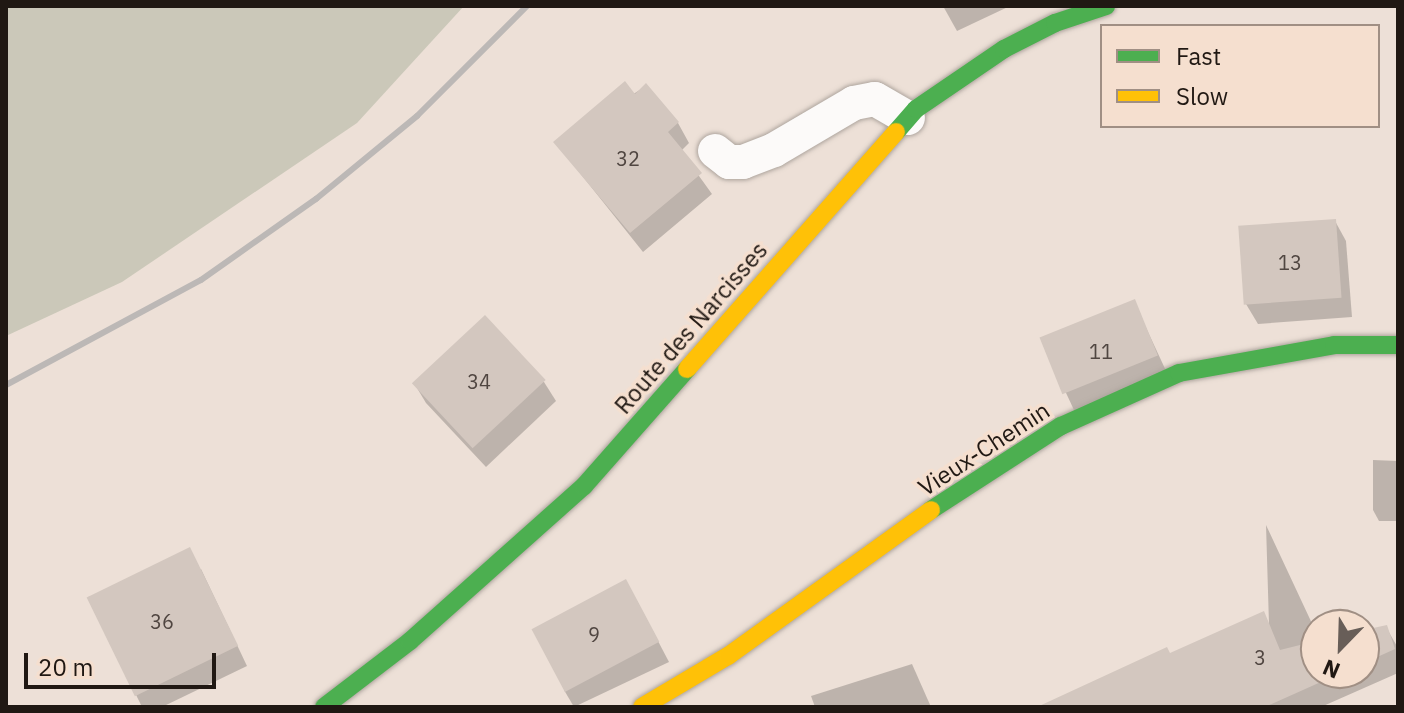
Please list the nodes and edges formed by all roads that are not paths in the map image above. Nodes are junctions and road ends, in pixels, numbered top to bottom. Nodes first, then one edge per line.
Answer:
1 (1106, 6) edge
2 (908, 118) junction
3 (715, 151) dead end
4 (1398, 345) edge
5 (324, 707) edge
6 (642, 707) edge

1 - 2 street, Route des Narcisses
2 - 3 lane
2 - 5 street, Route des Narcisses
4 - 6 street, Vieux-Chemin

